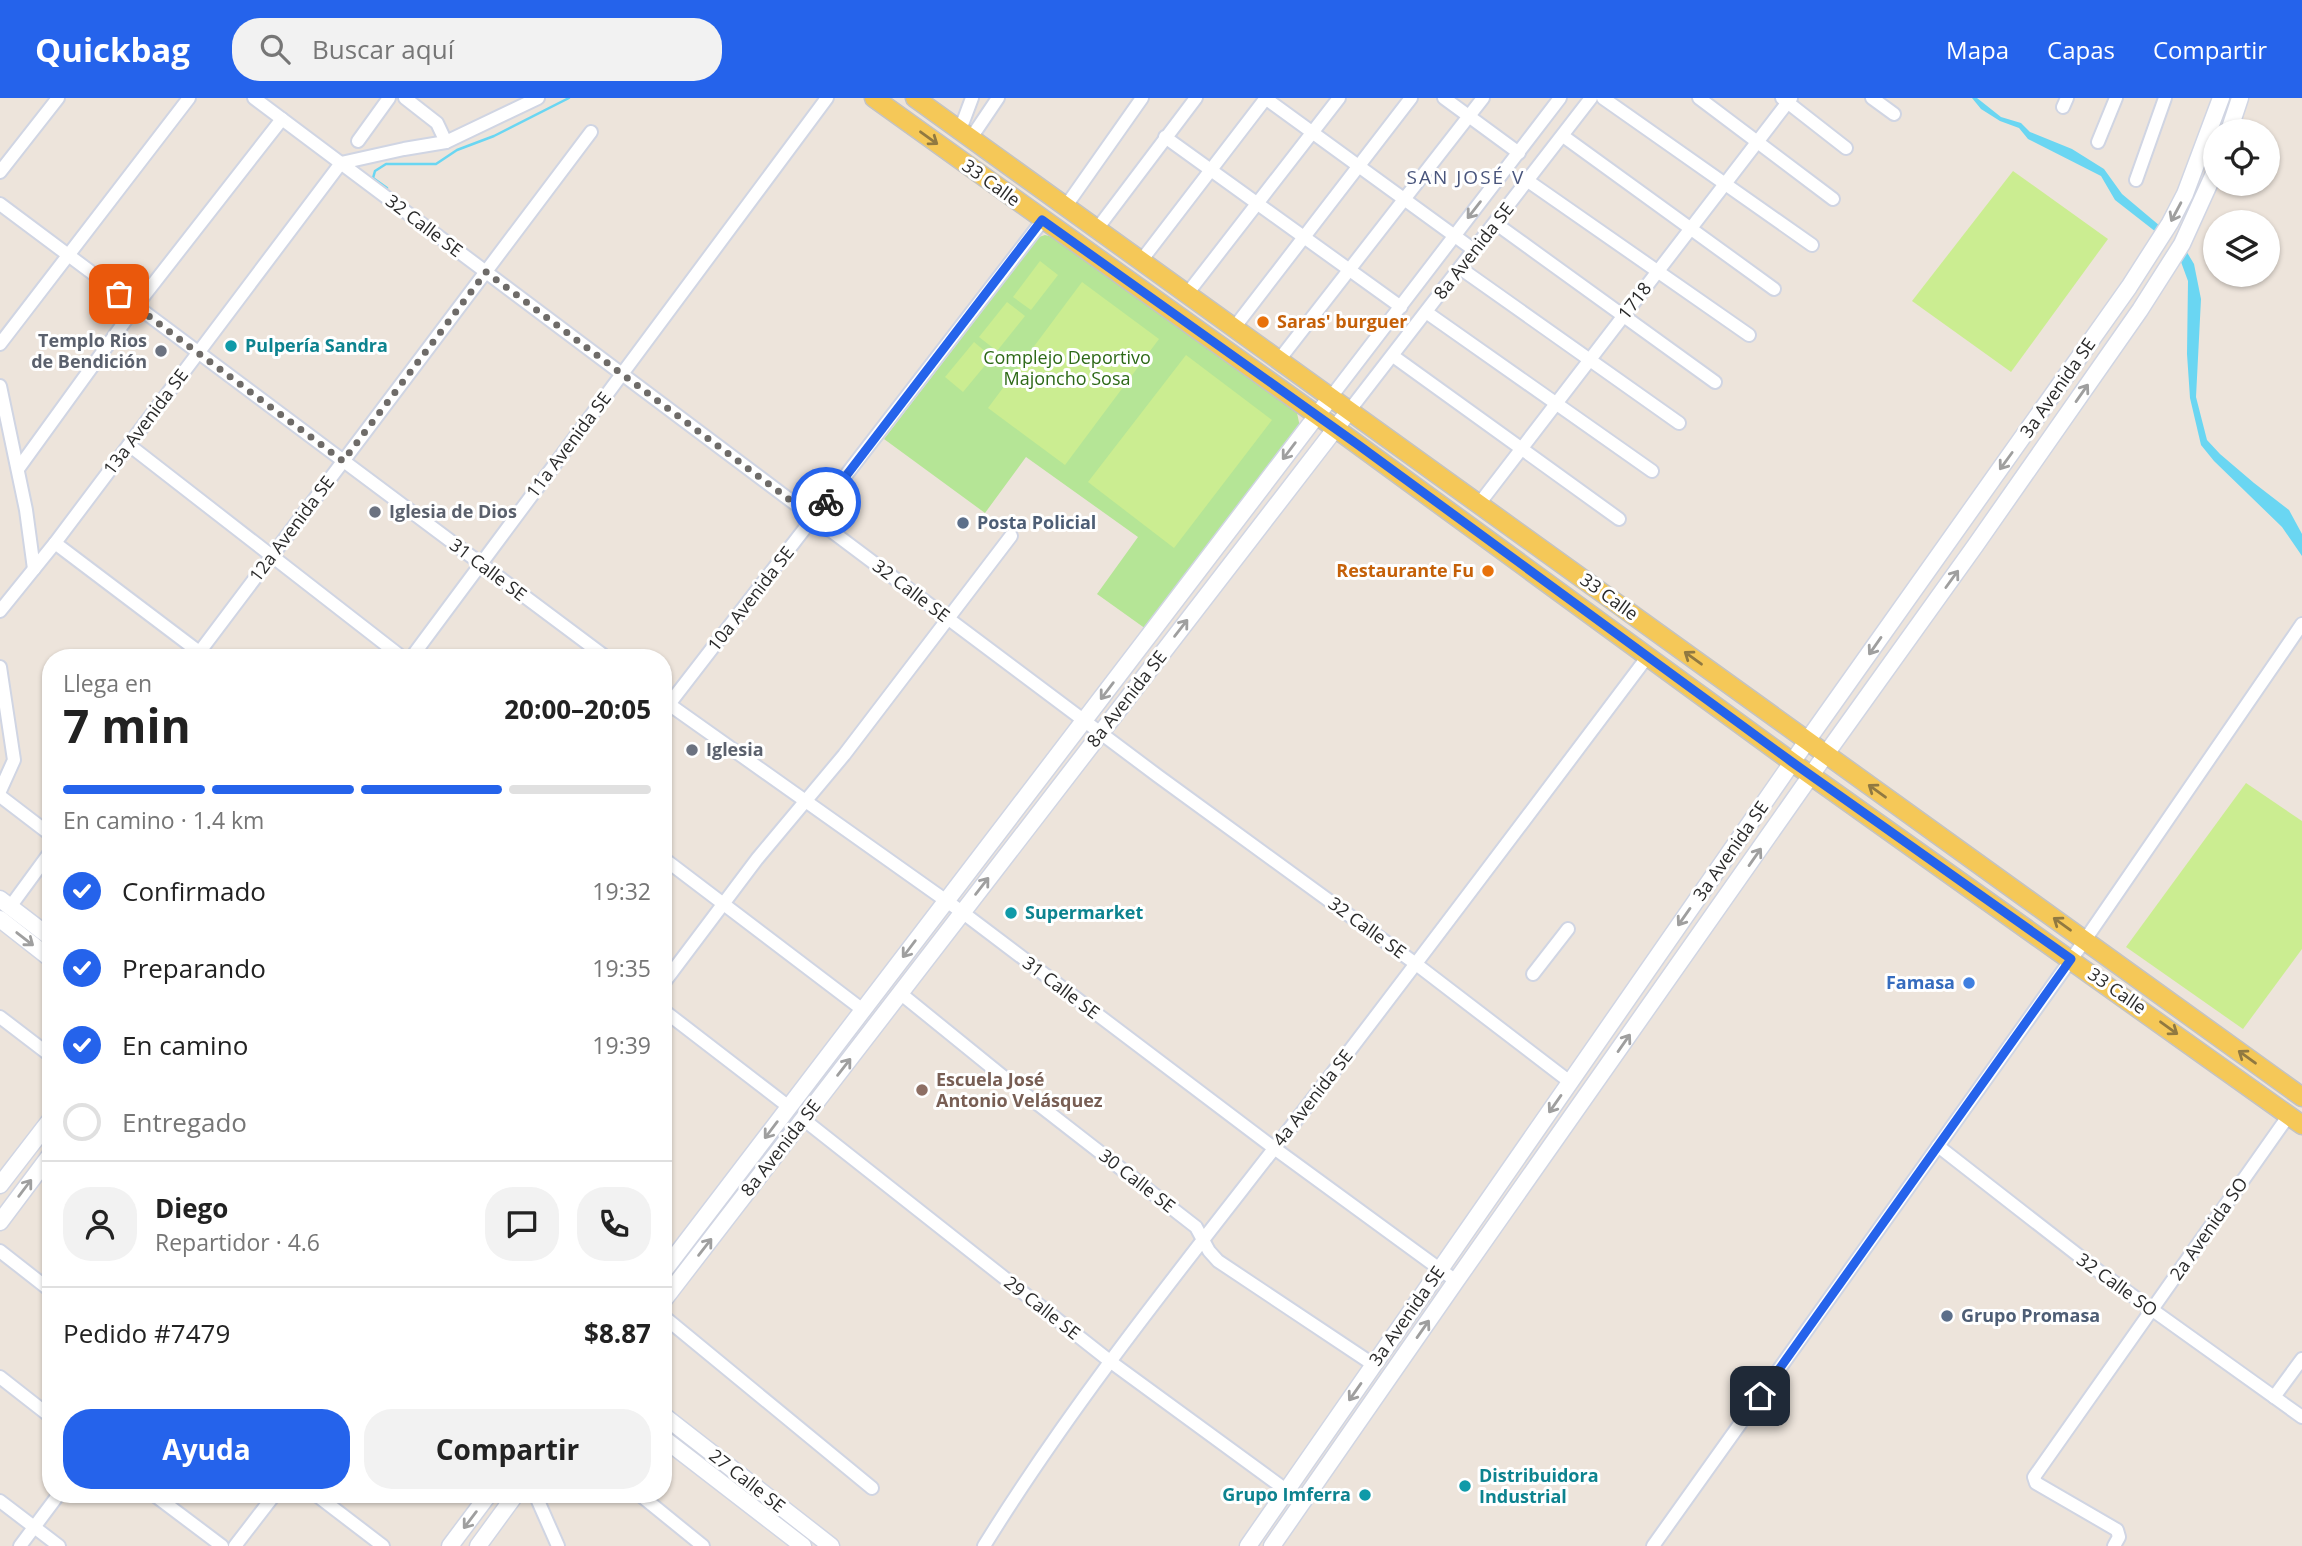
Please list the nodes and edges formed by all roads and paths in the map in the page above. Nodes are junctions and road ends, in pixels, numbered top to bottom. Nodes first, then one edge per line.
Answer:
1 (58, 98) edge
2 (189, 98) edge
3 (254, 98) edge
4 (389, 98) edge
5 (405, 98) edge
6 (538, 98) edge
7 (827, 98) edge
8 (874, 98) edge
9 (915, 98) edge
10 (972, 98) edge
11 (998, 98) edge
12 (1142, 98) edge
13 (1196, 98) edge
14 (1265, 98) edge
15 (1339, 98) edge
16 (1411, 98) edge
17 (1444, 98) edge
18 (1483, 98) edge
19 (1560, 98) edge
20 (1591, 98) edge
21 (1603, 98) edge
22 (1699, 98) edge
23 (1872, 98) edge
24 (2116, 98) edge
25 (2165, 98) edge
26 (2221, 98) edge
27 (2241, 98) edge
28 (1787, 99) edge
29 (1894, 114) dead end
30 (1469, 116) junction
31 (282, 119) junction
32 (2233, 119) edge
33 (591, 132) dead end
34 (1312, 132) junction
35 (965, 134) junction
36 (1563, 136) junction
37 (1165, 137) junction
38 (358, 141) dead end
39 (446, 142) junction
40 (1757, 142) junction
41 (2098, 142) dead end
42 (1846, 148) dead end
43 (1519, 153) junction
44 (341, 163) junction
45 (1359, 166) junction
46 (1210, 169) junction
47 (0, 172) edge
48 (2136, 180) dead end
49 (1528, 181) junction
50 (1725, 184) junction
51 (2204, 196) edge
52 (1405, 198) junction
53 (1833, 199) dead end
54 (1257, 203) junction
55 (0, 204) edge
56 (1066, 206) junction
57 (1042, 220) junction
58 (1495, 223) junction
59 (1097, 229) junction
60 (1690, 229) junction
61 (1455, 234) junction
62 (1304, 237) junction
63 (1812, 245) dead end
64 (1474, 250) junction
65 (68, 255) junction
66 (1141, 261) junction
67 (1460, 268) junction
68 (1349, 270) junction
69 (1658, 271) junction
70 (486, 272) junction
71 (1773, 289) dead end
72 (1187, 294) junction
73 (136, 306) junction
74 (1401, 307) junction
75 (1426, 312) junction
76 (1622, 317) junction
77 (1234, 328) junction
78 (1749, 335) dead end
79 (0, 344) edge
80 (198, 353) junction
81 (1393, 356) junction
82 (1590, 359) junction
83 (1279, 360) junction
84 (622, 374) junction
85 (1715, 382) dead end
86 (0, 386) edge
87 (1331, 397) junction
88 (1556, 404) junction
89 (1349, 411) junction
90 (1317, 415) junction
91 (1679, 423) dead end
92 (1335, 428) junction
93 (129, 445) junction
94 (1521, 448) junction
95 (343, 461) junction
96 (18, 469) junction
97 (1652, 471) dead end
98 (1479, 504) junction
99 (814, 518) junction
100 (1619, 519) dead end
101 (1011, 536) dead end
102 (55, 543) junction
103 (272, 556) junction
104 (481, 564) junction
105 (34, 569) junction
106 (0, 611) edge
107 (948, 618) junction
108 (2302, 624) edge
109 (192, 649) edge
110 (206, 649) edge
111 (391, 649) edge
112 (418, 649) edge
113 (595, 649) edge
114 (1648, 656) junction
115 (0, 667) edge
116 (672, 697) edge
117 (672, 711) edge
118 (1084, 720) junction
119 (1101, 733) junction
120 (1807, 741) junction
121 (1826, 754) junction
122 (1792, 762) junction
123 (1812, 776) junction
124 (0, 793) edge
125 (804, 801) junction
126 (42, 828) edge
127 (42, 862) edge
128 (672, 865) edge
129 (946, 901) junction
130 (723, 905) junction
131 (962, 912) junction
132 (2, 913) edge
133 (1568, 929) dead end
134 (42, 933) edge
135 (2085, 940) junction
136 (42, 951) edge
137 (2071, 959) junction
138 (1416, 964) junction
139 (672, 972) edge
140 (1533, 974) dead end
141 (900, 993) junction
142 (863, 1010) junction
143 (0, 1017) edge
144 (672, 1017) edge
145 (42, 1049) edge
146 (1570, 1082) junction
147 (2302, 1097) edge
148 (789, 1107) junction
149 (803, 1119) junction
150 (2295, 1120) edge
151 (42, 1131) edge
152 (1937, 1146) junction
153 (1274, 1149) junction
154 (42, 1166) edge
155 (0, 1185) edge
156 (0, 1222) edge
157 (1202, 1239) junction
158 (0, 1251) edge
159 (672, 1260) edge
160 (1440, 1269) junction
161 (1456, 1281) junction
162 (42, 1284) edge
163 (672, 1289) edge
164 (2152, 1311) junction
165 (672, 1323) edge
166 (2302, 1359) edge
167 (1111, 1362) junction
168 (1374, 1365) junction
169 (0, 1377) edge
170 (2274, 1397) junction
171 (42, 1410) edge
172 (2302, 1417) edge
173 (672, 1422) edge
174 (672, 1445) edge
175 (872, 1488) dead end
176 (1286, 1490) junction
177 (0, 1501) edge
178 (52, 1503) edge
179 (165, 1503) edge
180 (268, 1503) edge
181 (327, 1503) edge
182 (482, 1503) edge
183 (509, 1503) edge
184 (539, 1503) edge
185 (650, 1503) edge
186 (34, 1527) junction
187 (2117, 1540) edge
188 (20, 1546) edge
189 (59, 1546) edge
190 (222, 1546) edge
191 (235, 1546) edge
192 (383, 1546) edge
193 (450, 1546) edge
194 (478, 1546) edge
195 (558, 1546) edge
196 (704, 1546) edge
197 (803, 1546) edge
198 (831, 1546) edge
199 (984, 1546) edge
200 (1248, 1546) edge
201 (1272, 1546) edge
202 (1653, 1546) edge

1 - 47 street
2 - 65 street
3 - 31 street, 32 Calle SE
4 - 38 street
5 - 39 street
6 - 39 street
7 - 84 street, 11a Avenida SE
8 -> 57 main road, 33 Calle
9 - 35 main road, 33 Calle
10 - 35 street
11 - 35 street
12 - 56 street
13 - 37 street
14 - 34 street
14 - 46 street
15 - 34 street
16 - 45 street
17 - 30 street
18 - 30 street
19 - 43 street, 8a Avenida SE
20 - 36 street, 8a Avenida SE
21 - 50 street
22 - 40 street
23 - 29 street
24 - 41 street
25 - 48 street
26 -> 120 street, 3a Avenida SE
27 - 32 street
28 - 40 street, 1718
28 - 42 street
30 - 43 street
30 - 52 street
31 - 44 street, 32 Calle SE
31 - 73 street
33 - 70 street, 12a Avenida SE
34 - 45 street
34 - 54 street
35 - 56 main road, 33 Calle
36 - 49 street, 8a Avenida SE
36 - 60 street
37 - 46 street
37 - 59 street
39 - 44 street
40 - 50 street, 1718
40 - 53 street
43 -> 61 street, 8a Avenida SE
44 - 70 street, 32 Calle SE
44 - 80 street, 13a Avenida SE
45 - 52 street
45 - 62 street
46 - 54 street
46 - 66 street
49 - 58 street, 8a Avenida SE
49 - 69 street
50 - 60 street, 1718
50 - 63 street
121 -> 51 street, 3a Avenida SE
52 - 61 street
52 - 68 street
54 - 62 street
54 - 72 street
55 - 65 street, 31 Calle SE
56 - 59 main road, 33 Calle
57 - 90 main road, 33 Calle
57 - 99 street, 10a Avenida SE
58 - 64 street, 8a Avenida SE
58 - 76 street
59 - 66 main road, 33 Calle
60 - 69 street, 1718
60 - 71 street
61 - 64 street
61 - 74 street, 8a Avenida SE
62 - 68 street
62 - 77 street
64 - 67 street, 8a Avenida SE
65 - 73 street, 31 Calle SE
65 - 79 street
66 - 72 main road, 33 Calle
67 - 75 street, 8a Avenida SE
67 - 82 street
68 - 74 street
68 - 83 street
69 - 76 street, 1718
69 - 78 street
70 - 84 street, 32 Calle SE
70 - 95 street, 12a Avenida SE
72 - 77 main road, 33 Calle
73 - 80 street, 31 Calle SE
73 - 96 street
74 - 87 street, 8a Avenida SE
75 - 81 street, 8a Avenida SE
75 - 88 street
76 - 82 street, 1718
76 - 85 street
77 - 83 main road, 33 Calle
80 - 93 street, 13a Avenida SE
80 - 95 street, 31 Calle SE
81 - 89 street, 8a Avenida SE
81 - 94 street
82 - 88 street, 1718
82 - 91 street
83 - 87 main road, 33 Calle
84 - 99 street, 32 Calle SE
84 - 104 street, 11a Avenida SE
86 - 96 street
87 - 89 main road, 33 Calle
87 - 90 street, 8a Avenida SE
88 - 94 street, 1718
88 - 97 street
89 - 92 street, 8a Avenida SE
89 - 98 main road, 33 Calle
90 - 92 main road, 33 Calle
90 -> 118 street, 8a Avenida SE
92 - 114 main road, 33 Calle
119 -> 92 street, 8a Avenida SE
93 - 102 street, 13a Avenida SE
93 - 103 street
94 - 98 street, 1718
94 - 100 street
95 - 103 street, 12a Avenida SE
95 - 104 street, 31 Calle SE
96 - 105 street
120 -> 98 main road, 33 Calle
99 - 107 street, 32 Calle SE
99 - 116 street, 10a Avenida SE
101 - 107 street
102 - 105 street, 13a Avenida SE
102 - 109 street
103 - 110 street, 12a Avenida SE
103 - 111 street
104 - 112 street, 11a Avenida SE
104 - 113 street, 31 Calle SE
105 - 106 street, 13a Avenida SE
107 - 118 street, 32 Calle SE
107 - 125 street
108 - 135 street
114 - 122 main road, 33 Calle
114 - 138 street, 4a Avenida SE
115 - 124 street
117 - 125 street, 31 Calle SE
118 - 119 street, 32 Calle SE
118 - 129 street, 8a Avenida SE
131 -> 119 street, 8a Avenida SE
119 - 138 street, 32 Calle SE
120 - 121 main road, 33 Calle
120 - 122 street, 3a Avenida SE
121 - 123 street, 3a Avenida SE
135 -> 121 main road, 33 Calle
122 - 123 main road, 33 Calle
122 -> 146 street, 3a Avenida SE
123 - 137 main road, 33 Calle
161 -> 123 street, 3a Avenida SE
124 - 126 street
125 - 129 street, 31 Calle SE
125 - 130 street
127 - 132 street
128 - 130 street
129 - 131 street, 31 Calle SE
129 -> 142 street, 8a Avenida SE
130 - 139 street
130 - 142 street
131 - 141 street, 8a Avenida SE
131 - 153 street, 31 Calle SE
132 - 134 street
132 -> 136 street
133 - 140 street
135 - 137 street
147 -> 135 main road, 33 Calle
137 -> 150 main road, 33 Calle
137 - 152 street
138 - 146 street, 32 Calle SE
138 - 153 street, 4a Avenida SE
149 -> 141 street, 8a Avenida SE
141 - 157 street, 30 Calle SE
142 - 148 street, 8a Avenida SE
143 - 145 street
144 - 148 street
146 -> 160 street, 3a Avenida SE
148 -> 159 street, 8a Avenida SE
163 -> 149 street, 8a Avenida SE
149 - 167 street, 29 Calle SE
150 - 164 street, 2a Avenida SO
151 - 155 street
152 - 164 street, 32 Calle SO
152 - 202 street
153 - 157 street, 4a Avenida SE
153 - 160 street, 31 Calle SE
156 -> 154 street
157 - 167 street, 4a Avenida SE
157 - 168 street, 30 Calle SE
158 - 162 street
160 - 161 street, 31 Calle SE
160 - 168 street, 3a Avenida SE
201 -> 161 street, 3a Avenida SE
164 - 170 street, 32 Calle SO
164 - 187 street, 2a Avenida SO
165 - 175 street
166 - 170 street
167 - 176 street, 29 Calle SE
167 - 199 street, 4a Avenida SE
168 -> 176 street, 3a Avenida SE
169 - 171 street
170 - 172 street, 32 Calle SO
173 - 198 street, 27 Calle SE
174 - 197 street, 27 Calle SE
176 - 200 street, 3a Avenida SE
177 - 186 street
178 - 186 street
179 - 190 street
180 - 191 street
181 - 192 street
182 -> 193 street
183 - 194 street
184 - 195 street
185 - 196 street
186 - 188 street
186 - 189 street

